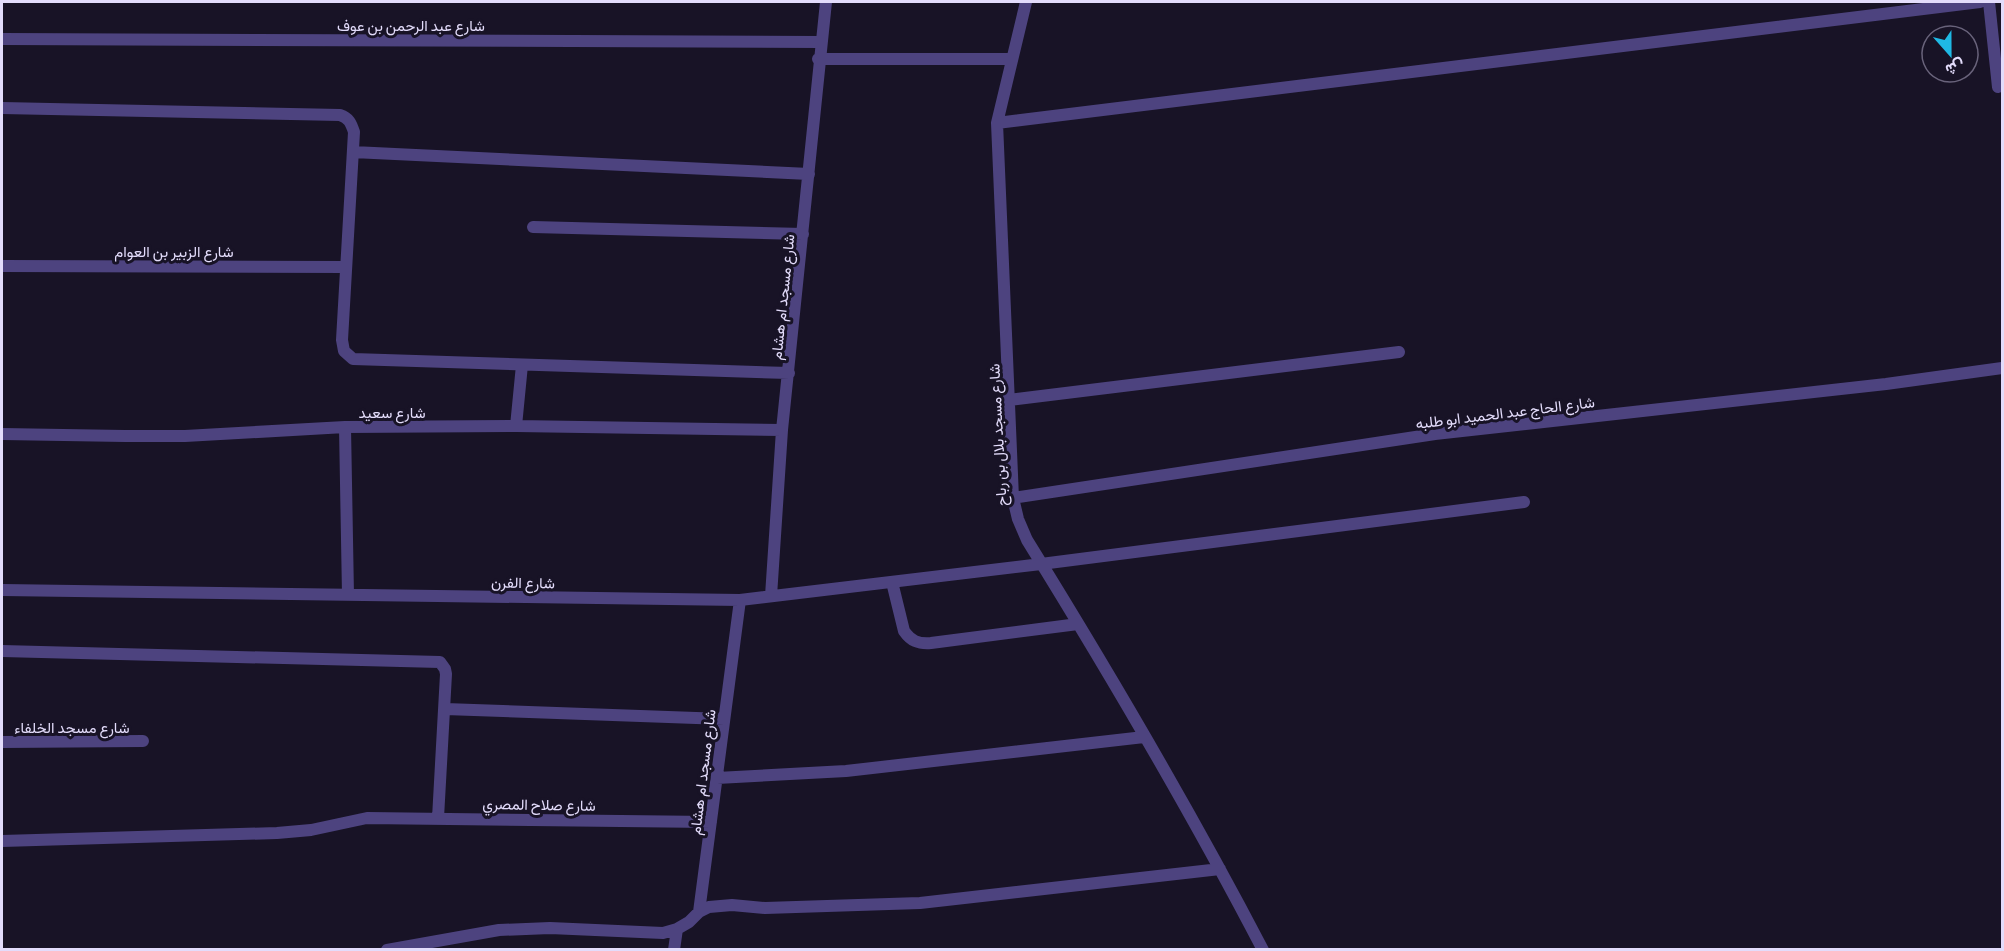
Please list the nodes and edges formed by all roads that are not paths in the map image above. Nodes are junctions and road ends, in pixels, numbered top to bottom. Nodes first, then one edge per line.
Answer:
1 (826, 2) edge
2 (1026, 2) edge
3 (1980, 2) edge
4 (1989, 2) edge
5 (2, 39) edge
6 (821, 42) junction
7 (818, 59) junction
8 (1011, 59) junction
9 (1998, 87) dead end
10 (2, 108) edge
11 (997, 123) junction
12 (352, 152) junction
13 (809, 174) junction
14 (533, 227) dead end
15 (803, 234) junction
16 (2, 266) edge
17 (346, 267) junction
18 (1399, 352) dead end
19 (522, 365) junction
20 (2002, 368) edge
21 (789, 373) junction
22 (1009, 400) junction
23 (516, 426) junction
24 (345, 427) junction
25 (782, 430) junction
26 (2, 434) edge
27 (1013, 498) junction
28 (1524, 502) dead end
29 (1041, 564) junction
30 (892, 582) junction
31 (2, 590) edge
32 (348, 595) junction
33 (771, 596) junction
34 (740, 600) junction
35 (1078, 624) junction
36 (2, 651) edge
37 (445, 709) junction
38 (724, 719) junction
39 (1144, 737) junction
40 (142, 741) dead end
41 (2, 742) edge
42 (717, 778) junction
43 (438, 818) junction
44 (711, 822) junction
45 (2, 841) edge
46 (1220, 868) junction
47 (699, 912) junction
48 (677, 929) junction
49 (387, 950) edge
50 (674, 950) edge
51 (1263, 950) edge

1 - 6 street, شارع مسجد ام هشام
2 - 8 street, شارع مسجد بلال بن رباح
3 - 11 street
4 - 9 street
5 - 6 street, شارع عبد الرحمن بن عوف
6 - 7 street, شارع مسجد ام هشام
7 - 8 street
7 - 13 street, شارع مسجد ام هشام
8 - 11 street, شارع مسجد بلال بن رباح
10 - 12 street
11 - 22 street, شارع مسجد بلال بن رباح
12 - 13 street
12 - 17 street
13 - 15 street, شارع مسجد ام هشام
14 - 15 street
15 - 21 street, شارع مسجد ام هشام
16 - 17 street, شارع الزبير بن العوام
17 - 19 street
18 - 22 street
19 - 21 street
19 - 23 street
20 - 27 street, شارع الحاج عبد الحميد ابو طلبه
21 - 25 street, شارع مسجد ام هشام
22 - 27 street, شارع مسجد بلال بن رباح
23 - 24 street, شارع سعيد
23 - 25 street, شارع سعيد
24 - 26 street, شارع سعيد
24 - 32 street
25 - 33 street, شارع مسجد ام هشام
27 - 29 street, شارع مسجد بلال بن رباح
28 - 29 street, شارع الفرن
29 - 30 street, شارع الفرن
29 - 35 street, شارع مسجد بلال بن رباح
30 - 33 street, شارع الفرن
30 - 35 street
31 - 32 street, شارع الفرن
32 - 34 street, شارع الفرن
33 - 34 street, شارع الفرن
34 - 38 street, شارع مسجد ام هشام
35 - 39 street, شارع مسجد بلال بن رباح
36 - 37 street
37 - 38 street
37 - 43 street
38 - 42 street, شارع مسجد ام هشام
39 - 42 street
39 - 46 street, شارع مسجد بلال بن رباح
40 - 41 street, شارع مسجد الخلفاء
42 - 44 street, شارع مسجد ام هشام
43 - 44 street, شارع صلاح المصري
43 - 45 street, شارع صلاح المصري
44 - 47 street, شارع مسجد ام هشام
46 - 47 street
46 - 51 street, شارع مسجد بلال بن رباح
47 - 48 street
48 - 49 street
48 - 50 street

